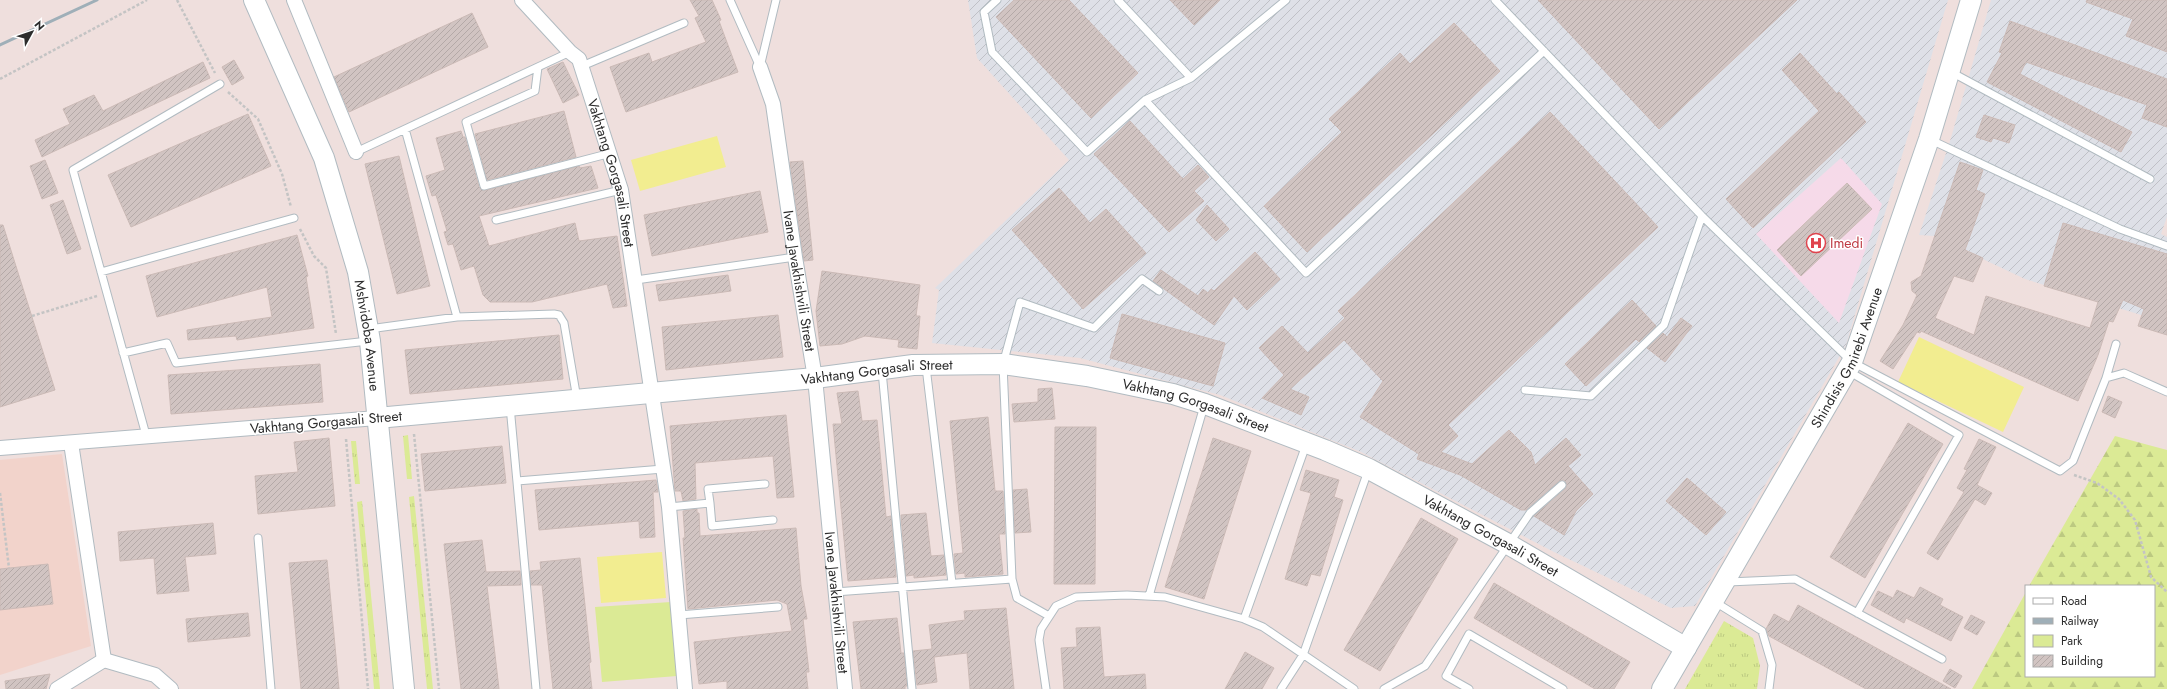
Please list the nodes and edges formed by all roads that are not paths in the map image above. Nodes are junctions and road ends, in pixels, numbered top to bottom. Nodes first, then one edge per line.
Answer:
1 (254, 0) edge
2 (294, 0) edge
3 (522, 0) edge
4 (730, 0) edge
5 (776, 0) edge
6 (997, 0) edge
7 (1118, 0) edge
8 (1286, 0) edge
9 (1495, 0) edge
10 (1971, 0) edge
11 (684, 23) dead end
12 (1544, 51) junction
13 (570, 52) junction
14 (582, 66) junction
15 (538, 67) junction
16 (760, 67) junction
17 (1949, 71) junction
18 (1191, 78) junction
19 (220, 84) road end
20 (1145, 100) junction
21 (405, 129) junction
22 (1929, 139) junction
23 (356, 152) joint
24 (611, 153) junction
25 (2150, 179) dead end
26 (621, 190) junction
27 (1702, 216) junction
28 (294, 218) dead end
29 (496, 220) dead end
30 (2167, 246) edge
31 (795, 257) junction
32 (101, 272) junction
33 (636, 280) junction
34 (1159, 292) dead end
35 (457, 317) junction
36 (369, 335) junction
37 (2116, 344) dead end
38 (123, 354) junction
39 (1004, 364) junction
40 (926, 365) junction
41 (1849, 366) junction
42 (882, 369) junction
43 (815, 378) junction
44 (2106, 378) junction
45 (1525, 390) dead end
46 (2167, 392) edge
47 (652, 393) junction
48 (577, 401) junction
49 (1205, 404) junction
50 (510, 406) junction
51 (377, 418) junction
52 (146, 435) junction
53 (71, 443) junction
54 (1306, 443) junction
55 (0, 448) edge
56 (663, 469) junction
57 (1369, 469) junction
58 (517, 481) junction
59 (765, 484) dead end
60 (1562, 485) dead end
61 (710, 503) junction
62 (669, 507) junction
63 (773, 520) dead end
64 (258, 538) dead end
65 (1508, 544) junction
66 (1012, 579) junction
67 (1724, 582) junction
68 (952, 583) junction
69 (903, 587) junction
70 (835, 592) junction
71 (1149, 596) junction
72 (1713, 601) junction
73 (778, 607) dead end
74 (1857, 613) junction
75 (679, 615) junction
76 (1049, 616) junction
77 (1244, 619) junction
78 (1686, 648) junction
79 (1303, 655) junction
80 (1942, 659) dead end
81 (104, 660) junction
82 (57, 689) edge
83 (170, 689) edge
84 (271, 689) edge
85 (404, 689) edge
86 (536, 689) edge
87 (685, 689) edge
88 (845, 689) edge
89 (912, 689) edge
90 (1046, 689) edge
91 (1281, 689) edge
92 (1354, 689) edge
93 (1384, 689) edge
94 (1468, 689) edge
95 (1563, 689) edge
96 (1662, 689) edge
97 (1769, 689) edge

1 - 36 main road, Mshvidoba Avenue
2 - 23 street
3 - 13 street, Vakhtang Gorgasali Street
4 - 16 lane, Ivane Javakhishvili Street
5 - 16 lane
6 - 20 lane
7 - 18 lane
8 - 18 lane
9 - 12 lane
10 - 17 main road, Shindisis Gmirebi Avenue
11 - 14 lane
12 - 20 lane
12 - 27 lane
13 - 14 street, Vakhtang Gorgasali Street
13 - 15 lane
14 - 24 street, Vakhtang Gorgasali Street
15 - 21 lane
15 - 24 lane
16 - 31 street, Ivane Javakhishvili Street
17 - 22 main road, Shindisis Gmirebi Avenue
17 - 25 lane
18 - 20 lane
19 - 32 lane
21 - 23 lane
21 - 35 lane
22 - 30 lane
22 - 41 main road, Shindisis Gmirebi Avenue
24 - 26 street, Vakhtang Gorgasali Street
26 - 29 lane
26 - 33 street, Vakhtang Gorgasali Street
27 - 41 lane
27 - 45 lane
28 - 32 lane
31 - 33 lane
31 - 43 street, Ivane Javakhishvili Street
32 - 38 lane
33 - 47 street, Vakhtang Gorgasali Street
34 - 39 lane
35 - 36 lane
35 - 48 lane
36 - 38 lane
36 - 51 main road, Mshvidoba Avenue
37 - 44 lane
38 - 52 lane
39 - 40 main road, Vakhtang Gorgasali Street
39 - 49 main road, Vakhtang Gorgasali Street
39 - 66 lane
40 - 42 main road, Vakhtang Gorgasali Street
40 - 68 lane
41 - 44 lane
41 - 67 main road, Shindisis Gmirebi Avenue
41 - 74 lane
42 - 43 main road, Vakhtang Gorgasali Street
42 - 69 lane
43 - 47 main road, Vakhtang Gorgasali Street
43 - 70 street, Ivane Javakhishvili Street
44 - 46 lane
47 - 48 main road, Vakhtang Gorgasali Street
47 - 56 street, Vakhtang Gorgasali Street
48 - 50 main road, Vakhtang Gorgasali Street
49 - 54 main road, Vakhtang Gorgasali Street
49 - 71 lane
50 - 51 main road, Vakhtang Gorgasali Street
50 - 58 lane
51 - 52 street, Vakhtang Gorgasali Street
51 - 85 main road, Mshvidoba Avenue
52 - 53 street, Vakhtang Gorgasali Street
53 - 55 street, Vakhtang Gorgasali Street
53 - 81 street
54 - 57 main road, Vakhtang Gorgasali Street
54 - 77 lane
56 - 58 lane
56 - 62 street, Vakhtang Gorgasali Street
57 - 65 main road, Vakhtang Gorgasali Street
57 - 79 lane
58 - 86 lane
59 - 61 lane
60 - 65 lane
61 - 62 lane
61 - 63 lane
62 - 75 street, Vakhtang Gorgasali Street
64 - 84 lane
65 - 78 main road, Vakhtang Gorgasali Street
65 - 93 lane
66 - 68 lane
66 - 76 lane
67 - 72 main road, Shindisis Gmirebi Avenue
67 - 74 lane
68 - 69 lane
69 - 70 lane
69 - 89 lane
70 - 88 street, Ivane Javakhishvili Street
71 - 76 lane
71 - 77 lane
72 - 78 main road, Shindisis Gmirebi Avenue
72 - 97 lane
73 - 75 lane
74 - 80 lane
75 - 87 street, Vakhtang Gorgasali Street
76 - 90 lane
77 - 79 lane
78 - 96 main road, Shindisis Gmirebi Avenue
79 - 91 lane
79 - 92 lane
81 - 82 street
81 - 83 street
94 - 95 lane

